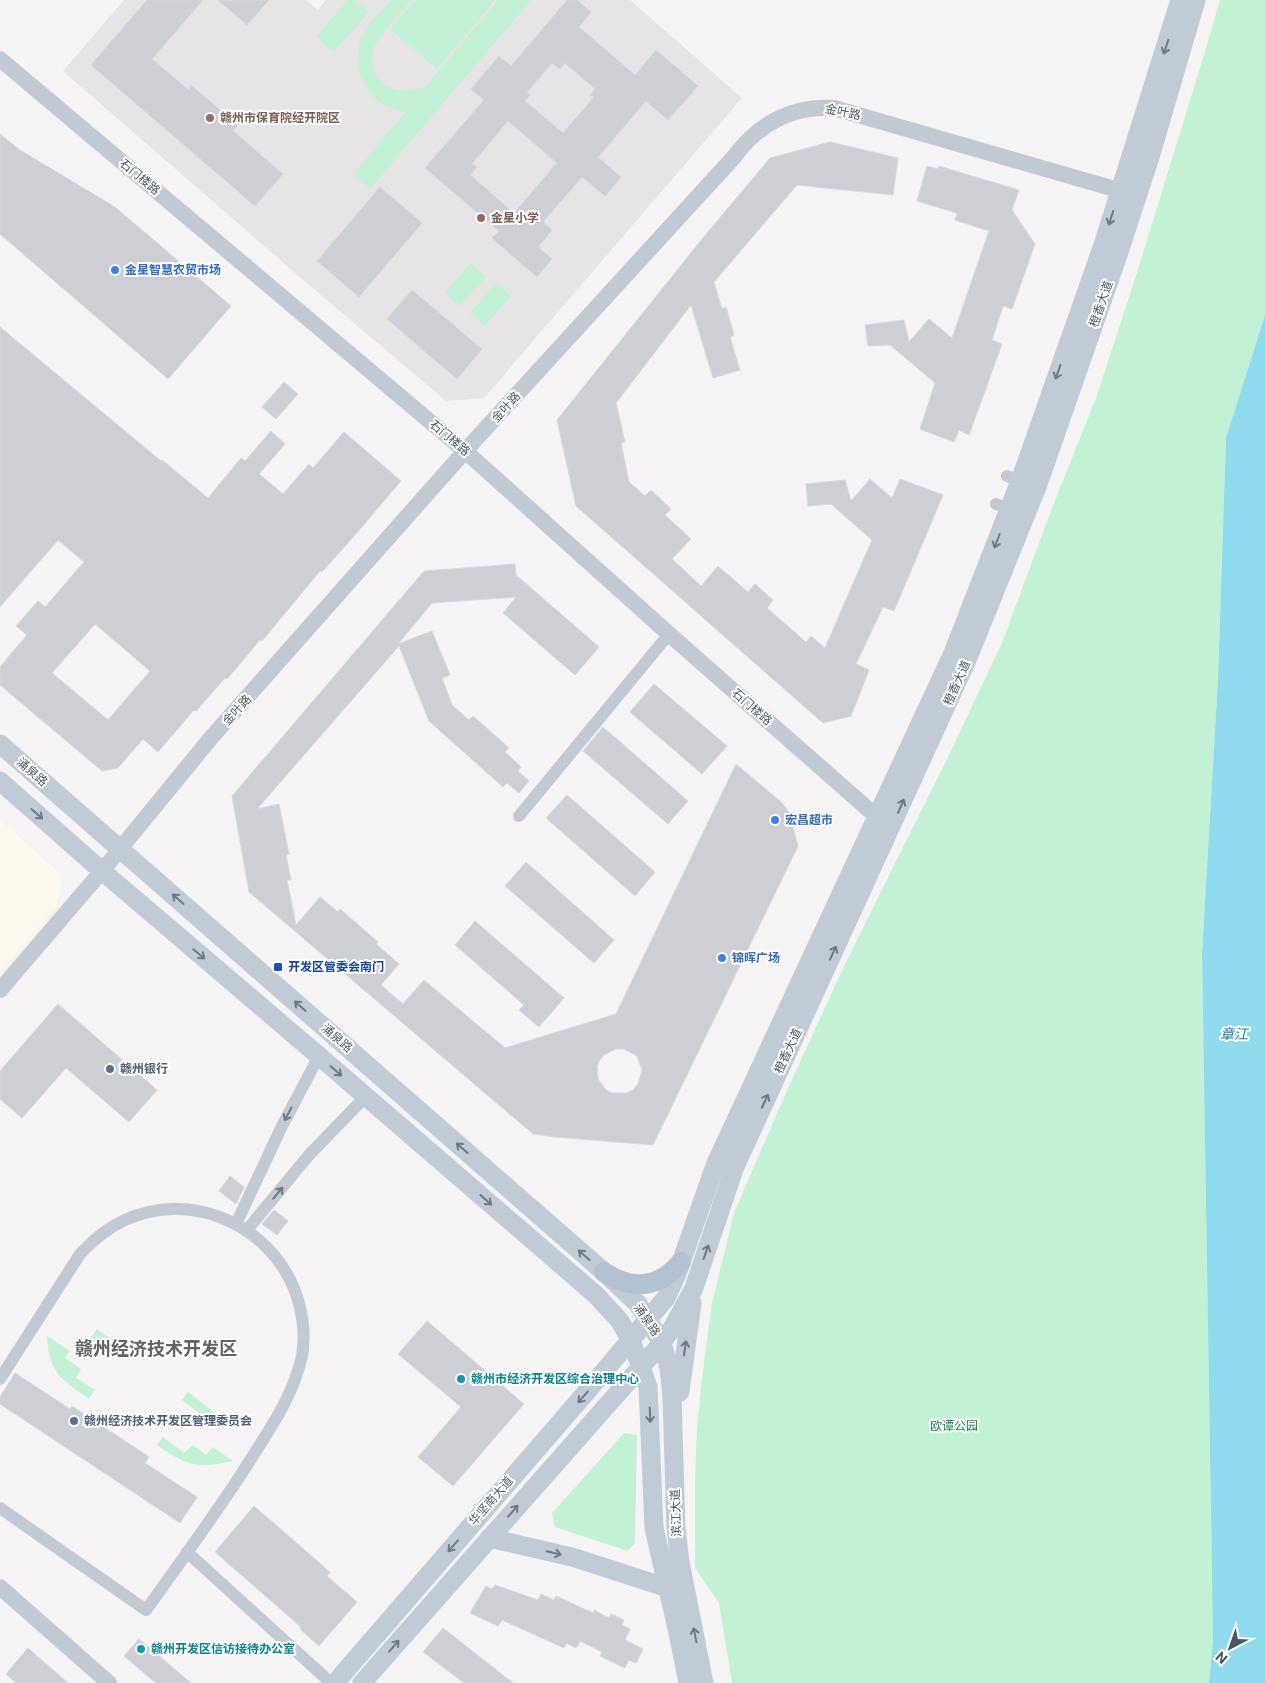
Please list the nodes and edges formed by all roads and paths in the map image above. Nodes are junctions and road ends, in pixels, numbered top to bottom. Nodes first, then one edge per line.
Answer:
1 (1180, 0) edge
2 (1196, 0) edge
3 (0, 59) edge
4 (1129, 193) junction
5 (465, 451) junction
6 (669, 634) junction
7 (0, 744) edge
8 (0, 781) edge
9 (518, 816) dead end
10 (884, 822) junction
11 (120, 848) junction
12 (102, 871) junction
13 (0, 990) edge
14 (319, 1056) junction
15 (366, 1096) junction
16 (242, 1227) junction
17 (681, 1262) junction
18 (604, 1272) junction
19 (694, 1288) junction
20 (648, 1320) junction
21 (630, 1340) junction
22 (662, 1342) junction
23 (641, 1368) junction
24 (0, 1379) edge
25 (675, 1466) junction
26 (0, 1508) edge
27 (489, 1538) junction
28 (187, 1552) junction
29 (0, 1587) edge
30 (668, 1588) junction
31 (109, 1683) edge
32 (333, 1683) edge
33 (362, 1683) edge
34 (688, 1683) edge
35 (704, 1683) edge

1 -> 4 main road, 橙香大道
2 - 4 main road, 橙香大道
3 - 5 street, 石门楼路
4 - 5 street, 金叶路
4 -> 10 main road, 橙香大道
10 -> 4 main road, 橙香大道
5 - 6 street, 石门楼路
5 - 11 street, 金叶路
6 - 9 street
6 - 10 street, 石门楼路
7 - 11 main road, 涌泉路
8 -> 12 main road, 涌泉路
10 - 17 main road, 橙香大道
19 -> 10 main road, 橙香大道
11 - 12 street, 金叶路
18 -> 11 main road, 涌泉路
12 - 13 street, 金叶路
12 -> 14 main road, 涌泉路
14 -> 15 main road, 涌泉路
14 -> 16 street
16 -> 15 street
15 -> 21 main road, 涌泉路
16 - 24 street
16 - 28 street
17 - 18 main road
17 - 20 main road, 橙香大道
18 - 20 main road, 涌泉路
19 - 22 main road, 橙香大道
25 -> 19 main road
20 - 21 main road, 华坚南大道
20 - 22 main road, 涌泉路
21 - 23 main road, 涌泉路
21 -> 32 main road, 华坚南大道
22 - 23 main road, 华坚南大道
22 - 25 main road, 滨江大道
27 -> 23 main road, 华坚南大道
23 -> 30 main road, 滨江大道
35 -> 25 main road, 滨江大道
26 - 28 street
27 -> 30 main road
33 -> 27 main road, 华坚南大道
28 - 32 street
29 - 31 street
30 - 34 main road, 滨江大道

